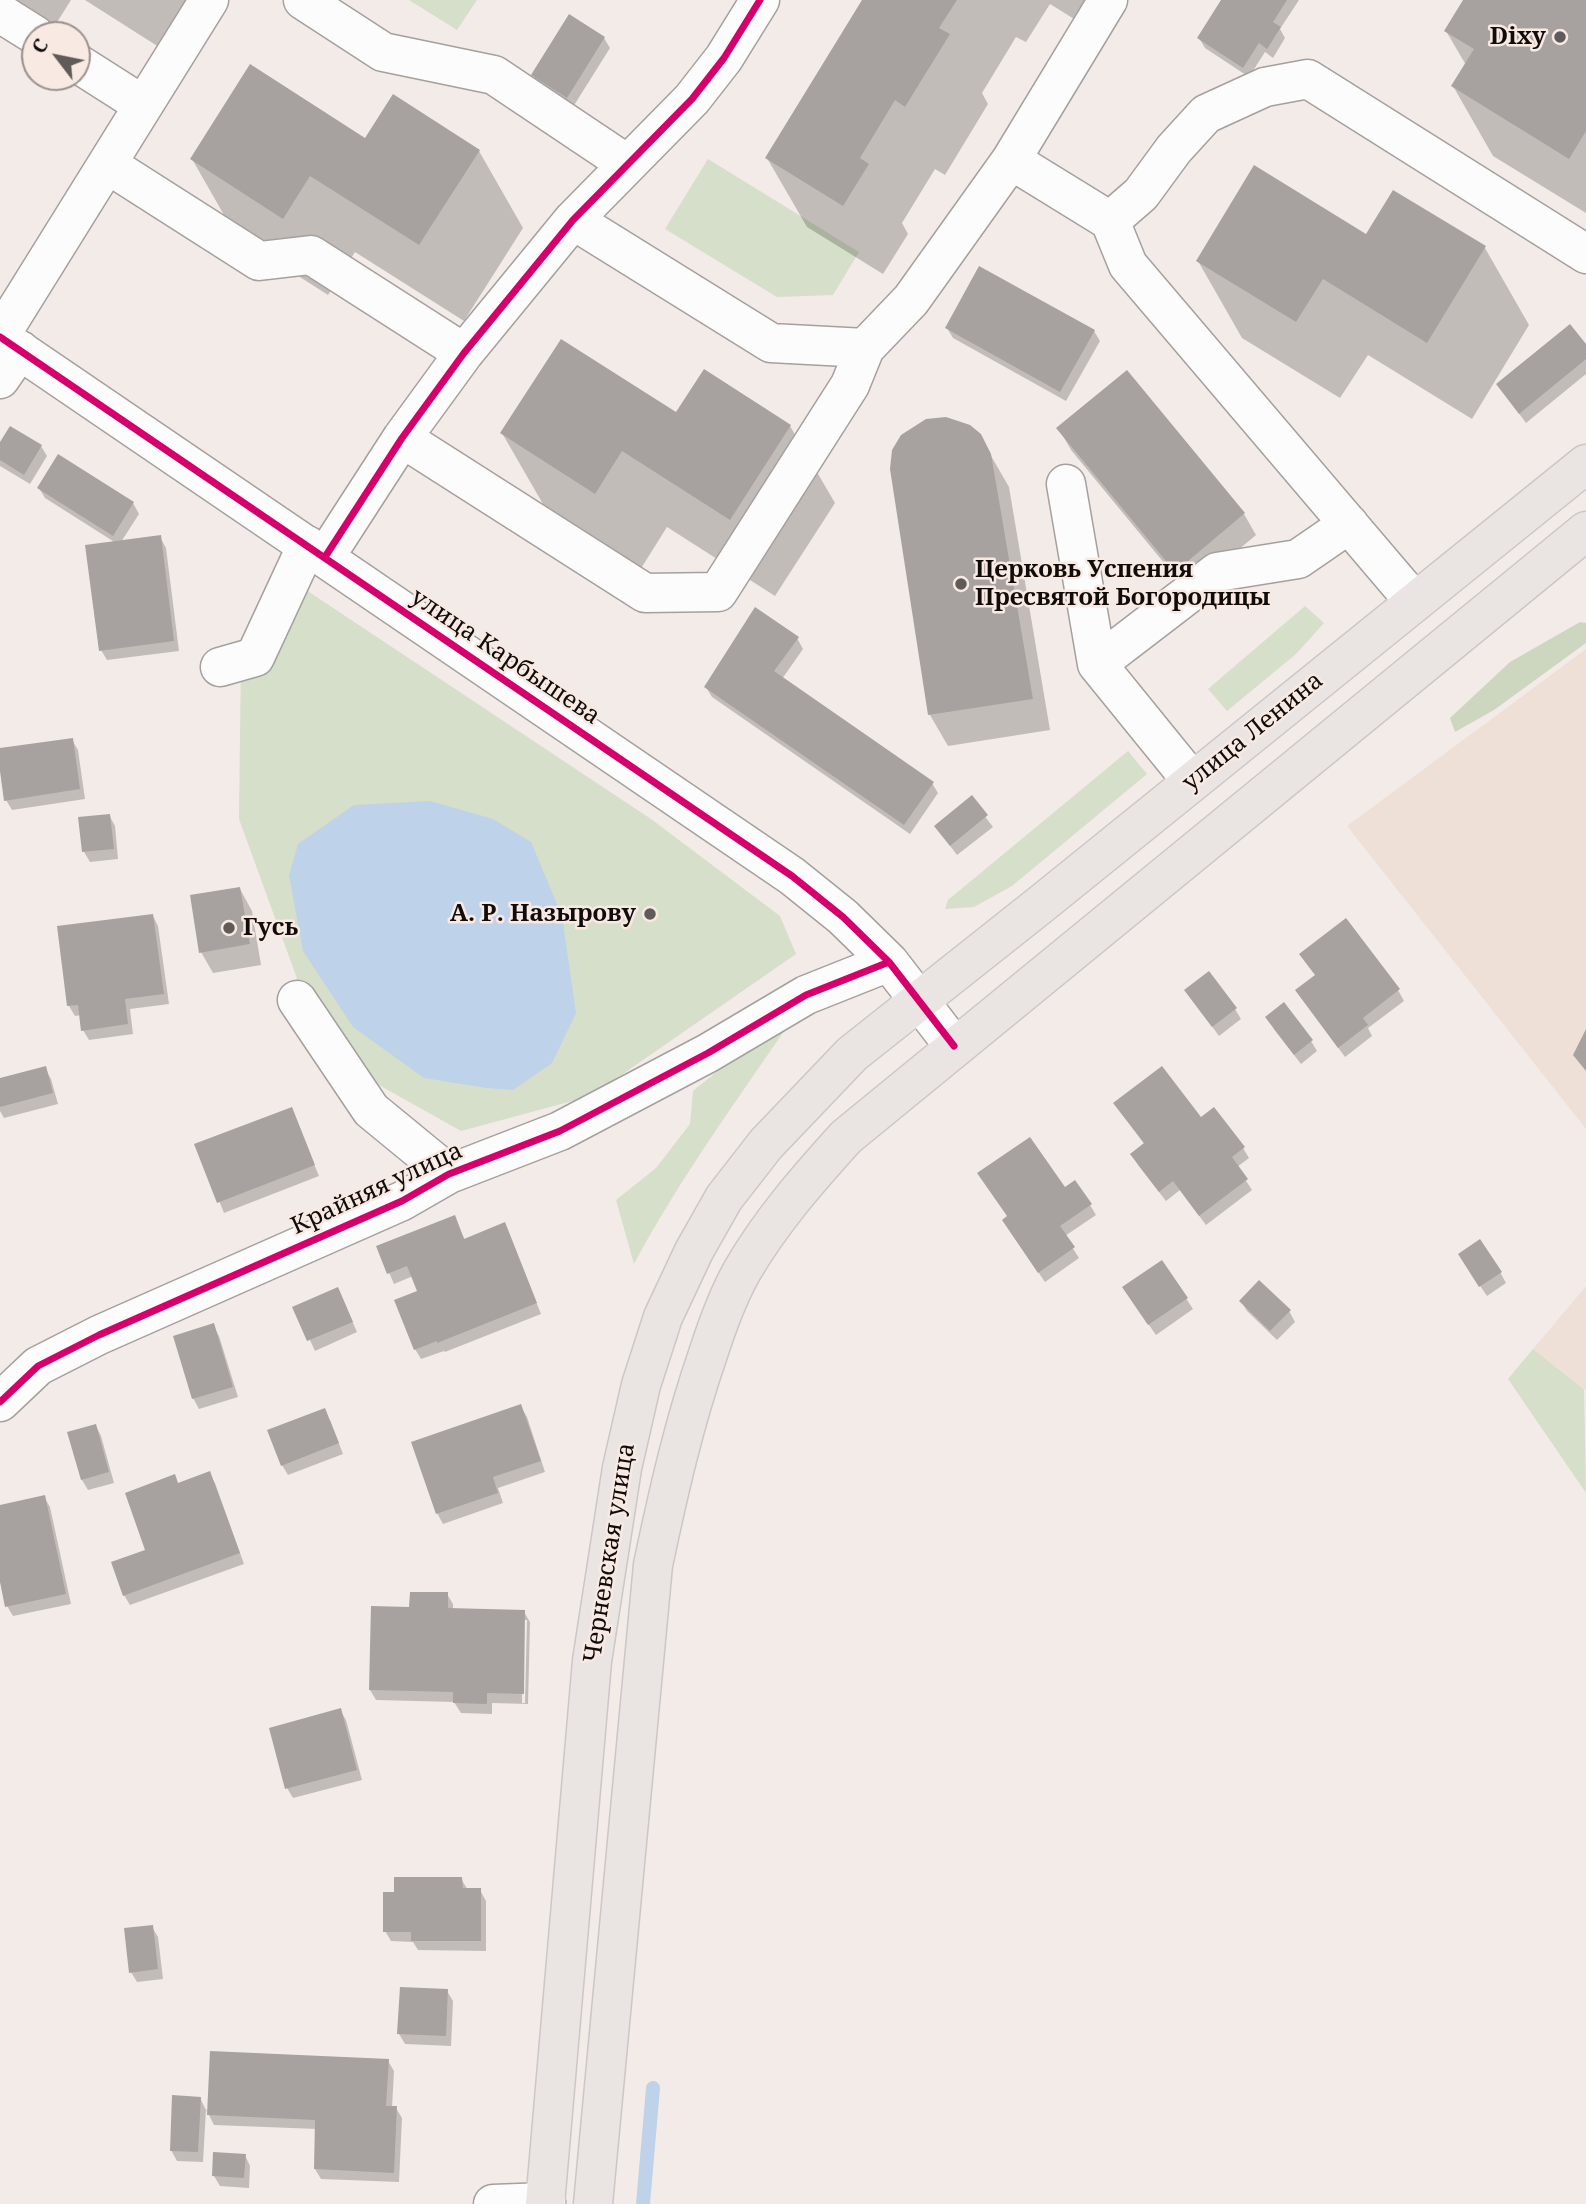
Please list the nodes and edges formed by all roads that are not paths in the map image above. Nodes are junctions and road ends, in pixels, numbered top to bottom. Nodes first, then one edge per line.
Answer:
1 (209, 0) edge
2 (303, 0) edge
3 (760, 0) edge
4 (1108, 0) edge
5 (0, 13) edge
6 (21, 26) edge
7 (91, 71) edge
8 (143, 106) junction
9 (1011, 160) junction
10 (627, 163) junction
11 (107, 164) junction
12 (573, 220) junction
13 (1110, 221) junction
14 (1586, 254) edge
15 (865, 348) junction
16 (5, 351) edge
17 (464, 353) junction
18 (402, 438) junction
19 (1586, 464) edge
20 (1066, 484) dead end
21 (1349, 524) junction
22 (1586, 531) edge
23 (316, 551) junction
24 (1414, 601) junction
25 (1097, 664) junction
26 (220, 667) dead end
27 (1192, 781) junction
28 (889, 962) junction
29 (297, 1000) dead end
30 (919, 1001) junction
31 (954, 1046) junction
32 (449, 1174) junction
33 (0, 1402) edge
34 (545, 2203) edge
35 (493, 2204) edge
36 (593, 2204) edge

1 - 8 street
2 - 10 street
3 - 10 street
4 - 9 street
5 - 6 street
7 - 8 street
8 - 11 street
9 - 13 street
9 - 15 street
10 - 12 street
11 - 16 street
11 - 17 street
12 - 15 street
12 - 17 street
13 - 14 street
13 - 21 street
15 - 18 street
16 - 23 street, улица Карбышева
17 - 18 street
18 - 23 street
19 - 24 main road, улица Ленина
20 - 25 street
21 - 24 street
21 - 25 street
22 - 31 main road
23 - 26 street
23 - 28 street, улица Карбышева
24 - 27 main road, улица Ленина
25 - 27 street
27 - 30 main road, улица Ленина
28 - 30 street, улица Карбышева
28 - 32 street, Крайняя улица
29 - 32 street
30 - 31 street, улица Карбышева
30 - 34 main road, Черневская улица
31 - 36 main road, Черневская улица
32 - 33 street, Крайняя улица
34 - 35 street

